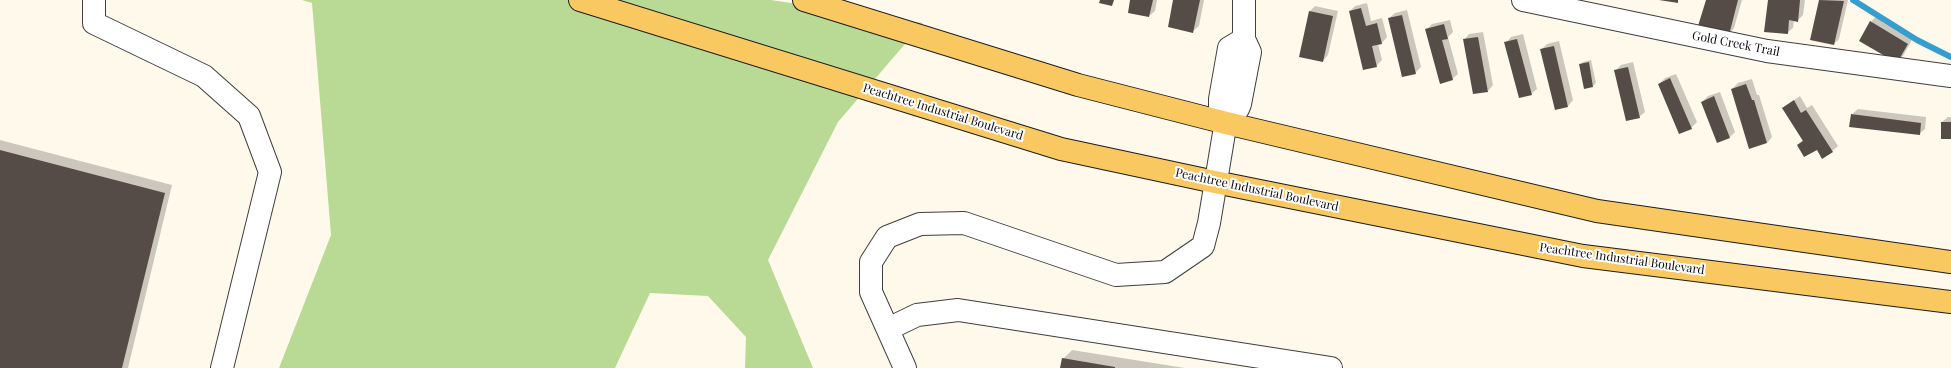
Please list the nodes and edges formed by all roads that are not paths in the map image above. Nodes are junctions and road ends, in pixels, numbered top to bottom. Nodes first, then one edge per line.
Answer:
1 (94, 0) edge
2 (580, 0) edge
3 (804, 0) edge
4 (1244, 0) edge
5 (1523, 0) edge
6 (1951, 76) edge
7 (1227, 119) junction
8 (1215, 182) junction
9 (1951, 262) edge
10 (1951, 302) edge
11 (888, 329) junction
12 (222, 368) edge
13 (905, 368) edge
14 (1330, 368) edge

1 - 12 street
2 - 8 main road, Peachtree Industrial Boulevard
3 - 7 main road
4 - 7 street
5 - 6 street, Gold Creek Trail
7 - 8 street
7 - 9 main road
8 - 10 main road, Peachtree Industrial Boulevard
8 - 11 street
11 - 13 street
11 - 14 street

